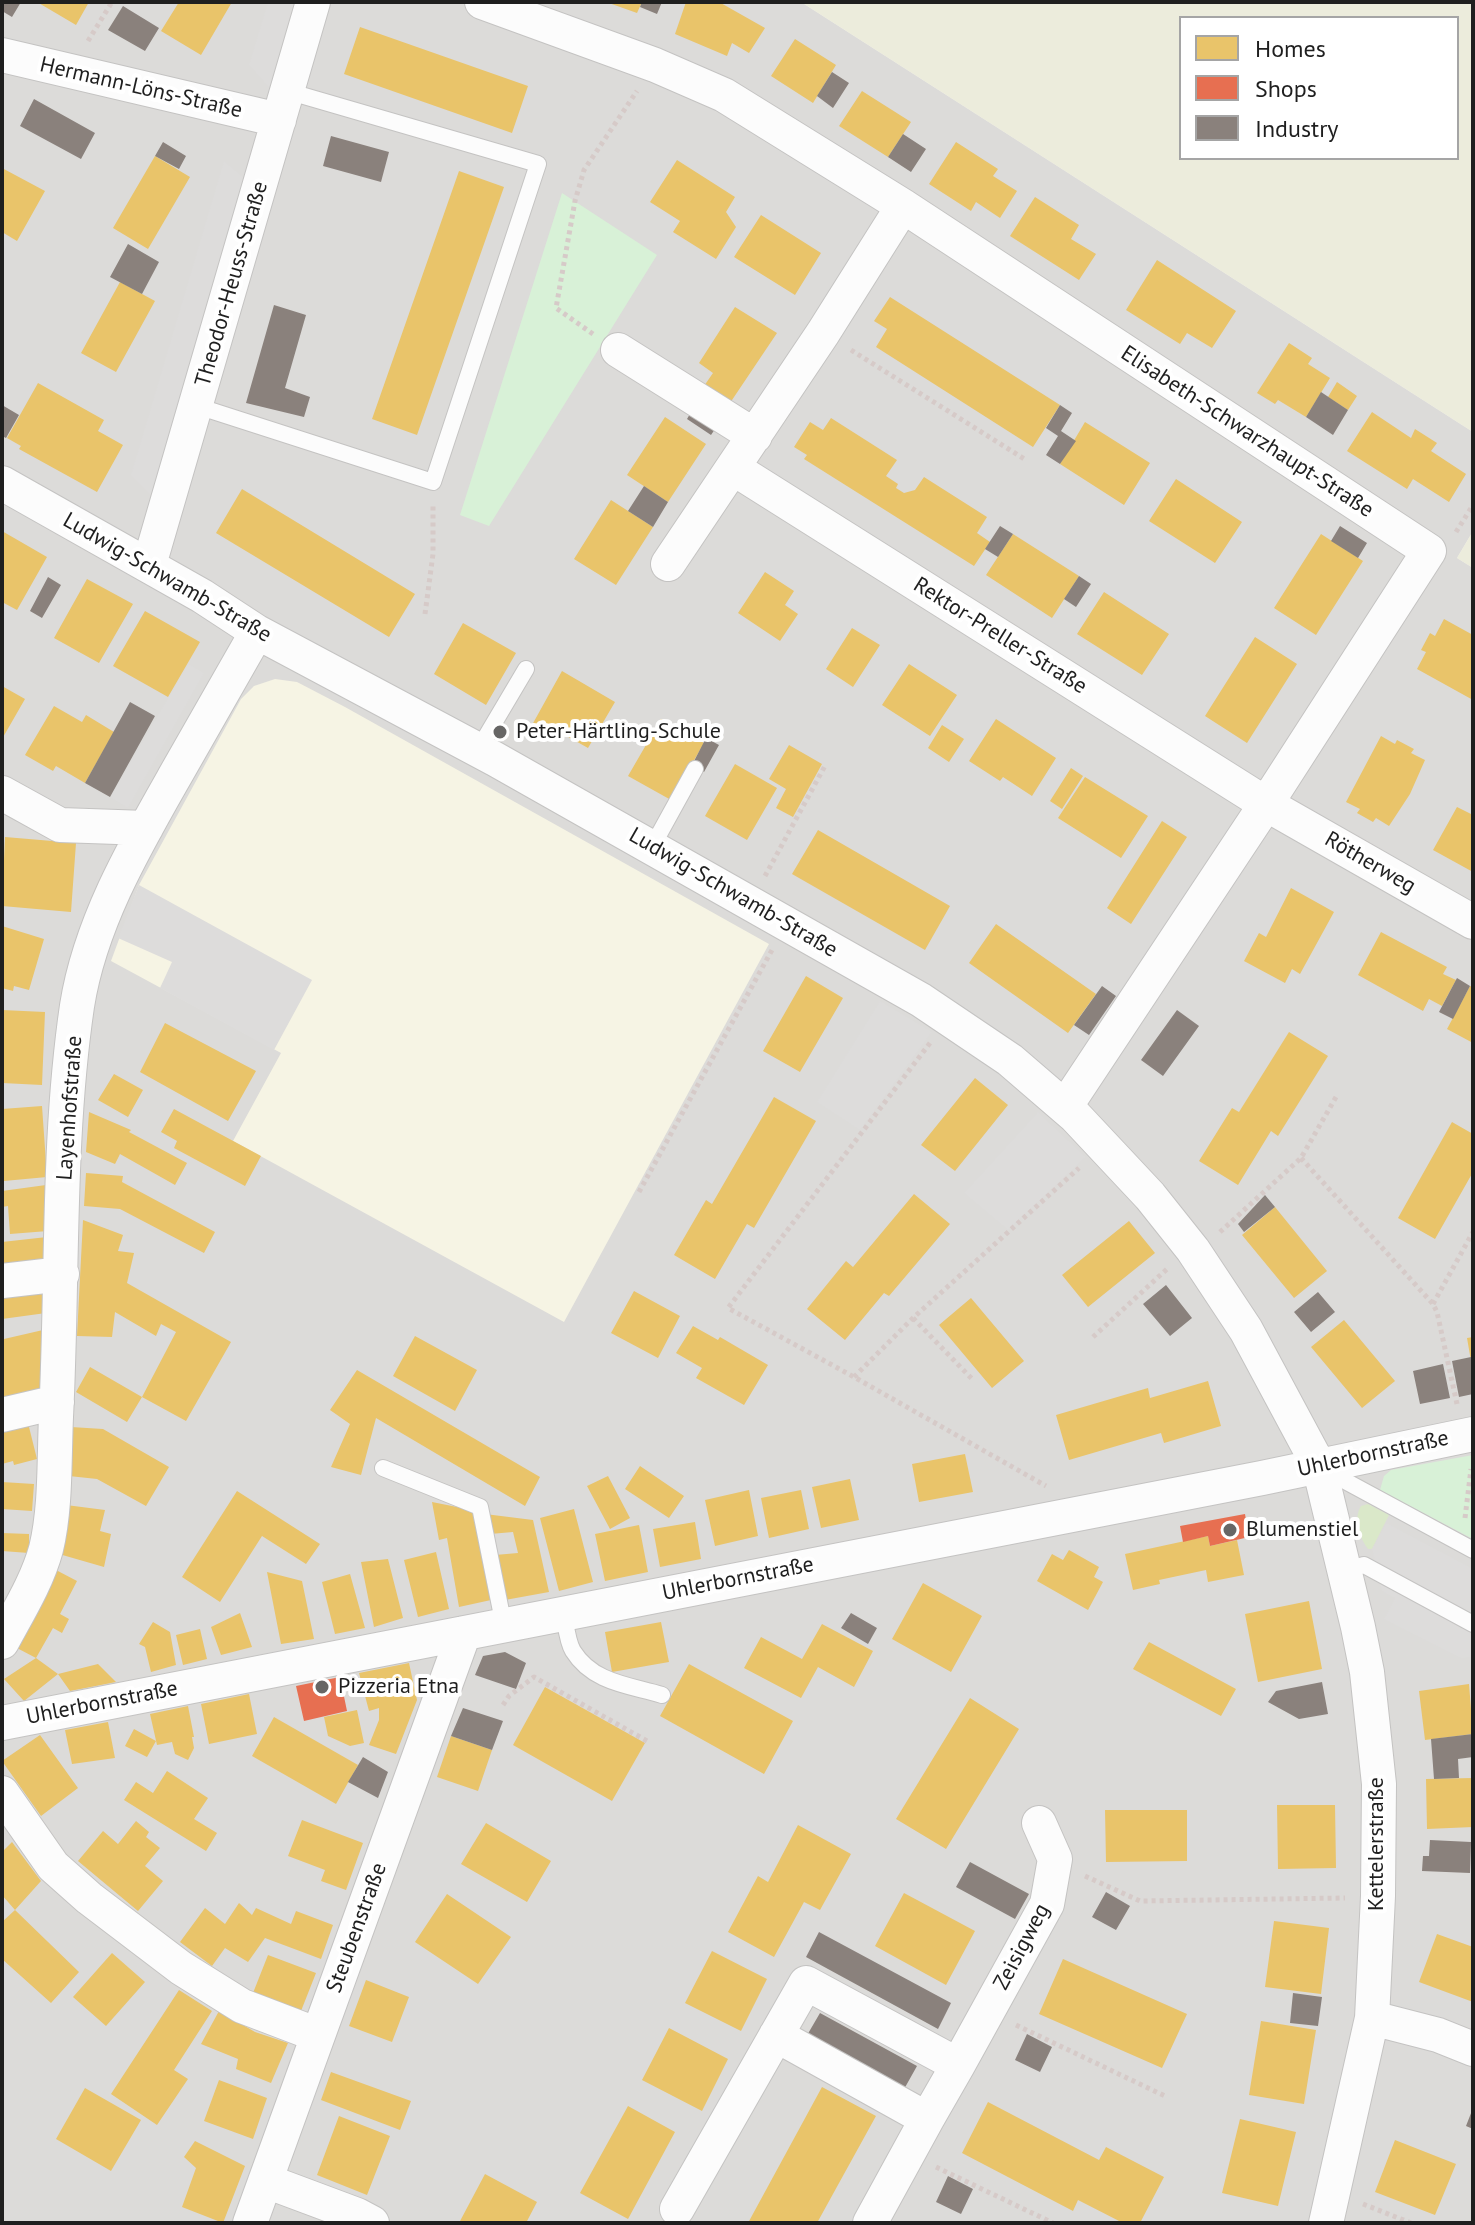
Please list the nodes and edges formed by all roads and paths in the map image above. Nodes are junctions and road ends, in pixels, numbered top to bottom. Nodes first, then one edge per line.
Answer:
1 (112, 2) edge
2 (313, 2) edge
3 (482, 2) edge
4 (84, 48) dead end
5 (2, 55) edge
6 (655, 65) junction
7 (283, 105) junction
8 (903, 206) junction
9 (823, 333) junction
10 (618, 350) joint
11 (197, 406) junction
12 (755, 436) junction
13 (1026, 460) dead end
14 (733, 468) junction
15 (433, 482) junction
16 (2, 483) edge
17 (668, 564) dead end
18 (149, 565) junction
19 (425, 614) dead end
20 (257, 632) junction
21 (526, 669) dead end
22 (478, 750) junction
23 (826, 764) dead end
24 (695, 769) dead end
25 (2, 793) edge
26 (1266, 804) junction
27 (146, 828) junction
28 (652, 847) junction
29 (759, 886) dead end
30 (1473, 922) edge
31 (778, 939) dead end
32 (938, 1032) dead end
33 (1336, 1097) dead end
34 (1065, 1107) junction
35 (1301, 1158) junction
36 (1079, 1168) dead end
37 (639, 1192) dead end
38 (1473, 1232) edge
39 (1210, 1241) dead end
40 (1177, 1260) dead end
41 (62, 1274) junction
42 (2, 1281) edge
43 (1433, 1304) junction
44 (913, 1318) junction
45 (1093, 1337) dead end
46 (854, 1377) junction
47 (973, 1380) dead end
48 (57, 1402) junction
49 (2, 1415) edge
50 (1466, 1426) edge
51 (1319, 1466) junction
52 (1471, 1467) edge
53 (383, 1468) dead end
54 (1047, 1487) dead end
55 (1467, 1547) edge
56 (1345, 1570) junction
57 (564, 1614) junction
58 (1473, 1624) edge
59 (504, 1626) junction
60 (464, 1633) junction
61 (2, 1642) edge
62 (662, 1695) dead end
63 (503, 1705) dead end
64 (2, 1723) edge
65 (647, 1741) dead end
66 (2, 1793) edge
67 (1039, 1823) dead end
68 (1084, 1875) dead end
69 (1360, 1898) dead end
70 (1372, 2018) junction
71 (1004, 2020) dead end
72 (318, 2035) junction
73 (776, 2035) junction
74 (1473, 2049) edge
75 (958, 2065) junction
76 (1167, 2097) dead end
77 (927, 2119) junction
78 (924, 2161) dead end
79 (266, 2181) junction
80 (1351, 2200) dead end
81 (677, 2209) dead end
82 (250, 2223) edge
83 (372, 2223) edge
84 (870, 2223) edge
85 (1053, 2223) edge
86 (1326, 2223) edge
87 (1411, 2223) edge

1 - 4 path
2 - 7 street, Theodor-Heuss-Straße
3 - 6 street, Elisabeth-Schwarzhaupt-Straße
5 - 7 street, Hermann-Löns-Straße
6 - 8 street, Elisabeth-Schwarzhaupt-Straße
6 - 10 path
7 - 11 street, Theodor-Heuss-Straße
7 - 15 lane
8 - 9 street
8 - 26 street, Elisabeth-Schwarzhaupt-Straße
9 - 12 street
9 - 13 path
10 - 12 street
11 - 15 lane
11 - 18 street, Theodor-Heuss-Straße
12 - 14 street
14 - 17 street
14 - 26 street, Rektor-Preller-Straße
15 - 19 path
16 - 18 street, Ludwig-Schwamb-Straße
18 - 20 street, Ludwig-Schwamb-Straße
20 - 22 street, Ludwig-Schwamb-Straße
20 - 27 street, Layenhofstraße
21 - 22 lane
22 - 28 street, Ludwig-Schwamb-Straße
23 - 29 path
24 - 28 lane
25 - 27 street
26 - 30 street, Rötherweg
26 - 34 street, Elisabeth-Schwarzhaupt-Straße
27 - 41 street, Layenhofstraße
28 - 34 street, Ludwig-Schwamb-Straße
31 - 37 path
32 - 46 path
33 - 35 path
34 - 51 street, Ludwig-Schwamb-Straße
35 - 39 path
35 - 43 path, Uhlerbornstraße
36 - 44 path
38 - 43 path
40 - 45 path
41 - 42 street
41 - 48 street, Layenhofstraße
43 - 50 path, Uhlerbornstraße
44 - 46 path
44 - 47 path
46 - 54 path
48 - 49 street
48 - 61 street, Layenhofstraße
50 - 51 street, Uhlerbornstraße
51 - 55 lane
51 - 56 street, Kettelerstraße
51 - 57 street, Uhlerbornstraße
52 - 55 path
53 - 59 lane
56 - 58 lane
56 - 70 street, Kettelerstraße
57 - 59 street, Uhlerbornstraße
57 - 62 lane
59 - 60 street, Uhlerbornstraße
60 - 64 street, Uhlerbornstraße
60 - 72 street, Steubenstraße
63 - 65 path
66 - 72 street
67 - 75 street, Zeisigweg
68 - 69 path
70 - 74 street
70 - 86 street, Kettelerstraße
71 - 76 path
72 - 79 street, Steubenstraße
73 - 75 street
73 - 77 street
73 - 81 street
75 - 77 street, Zeisigweg
77 - 84 street, Zeisigweg
78 - 85 path
79 - 82 street, Steubenstraße
79 - 83 street
80 - 87 path

